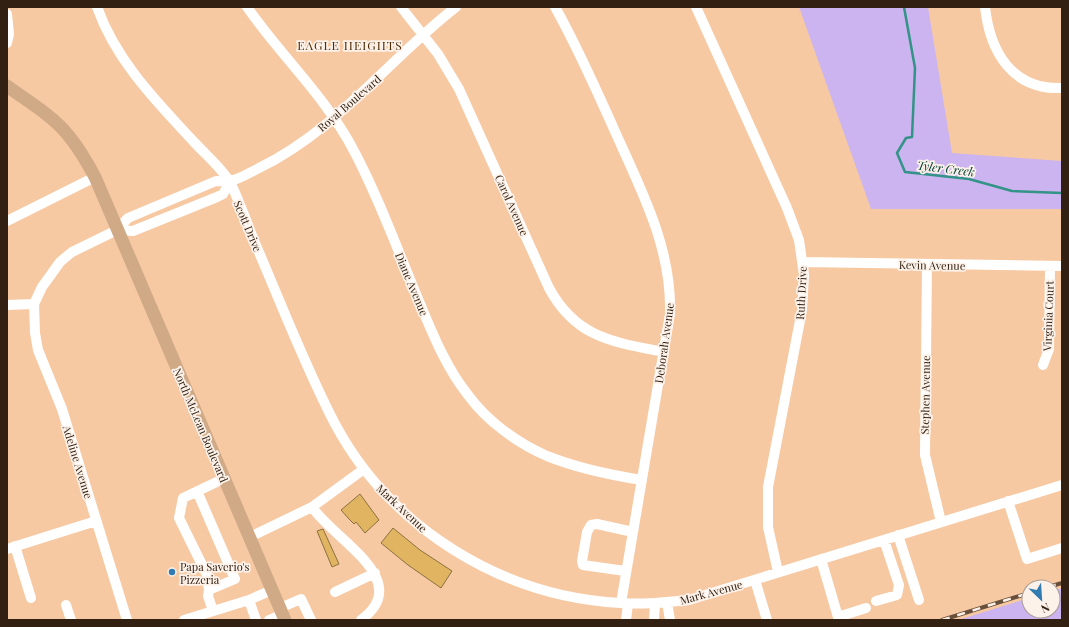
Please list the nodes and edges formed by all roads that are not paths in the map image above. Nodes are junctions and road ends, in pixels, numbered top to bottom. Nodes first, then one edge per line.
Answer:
1 (97, 7) edge
2 (247, 7) edge
3 (401, 7) edge
4 (456, 7) edge
5 (555, 7) edge
6 (696, 7) edge
7 (985, 7) edge
8 (7, 14) edge
9 (424, 36) junction
10 (7, 43) edge
11 (7, 86) edge
12 (1062, 88) edge
13 (334, 118) junction
14 (95, 177) junction
15 (230, 182) junction
16 (7, 221) edge
17 (117, 230) junction
18 (803, 262) junction
19 (927, 265) junction
20 (1050, 266) junction
21 (1062, 266) edge
22 (34, 304) junction
23 (7, 305) edge
24 (664, 352) junction
25 (1042, 365) dead end
26 (364, 469) junction
27 (223, 479) junction
28 (642, 480) junction
29 (1062, 485) edge
30 (197, 491) junction
31 (1008, 501) junction
32 (312, 507) junction
33 (96, 521) junction
34 (941, 522) junction
35 (633, 532) junction
36 (898, 535) junction
37 (250, 537) junction
38 (884, 540) junction
39 (11, 547) edge
40 (1062, 548) edge
41 (821, 559) junction
42 (625, 570) junction
43 (778, 572) junction
44 (375, 573) junction
45 (755, 580) junction
46 (209, 590) junction
47 (272, 590) junction
48 (335, 592) dead end
49 (31, 598) dead end
50 (249, 600) junction
51 (919, 600) dead end
52 (876, 601) dead end
53 (667, 602) junction
54 (655, 603) junction
55 (624, 604) junction
56 (66, 606) dead end
57 (866, 608) dead end
58 (212, 611) junction
59 (282, 614) edge
60 (71, 620) edge
61 (127, 620) edge
62 (184, 620) edge
63 (256, 620) edge
64 (269, 620) edge
65 (311, 620) edge
66 (361, 620) edge
67 (626, 620) edge
68 (654, 620) edge
69 (670, 620) edge
70 (767, 620) edge

1 - 15 street, Scott Drive
2 - 13 street, Diane Avenue
3 - 9 street, Carol Avenue
4 - 9 street, Royal Boulevard
5 - 24 street, Deborah Avenue
6 - 18 street, Ruth Drive
7 - 12 street
8 - 10 street
9 - 13 street, Royal Boulevard
9 - 24 street, Carol Avenue
11 - 14 main road, North McLean Boulevard
13 - 15 street, Royal Boulevard
13 - 28 street, Diane Avenue
14 - 16 street
14 - 17 main road, North McLean Boulevard
15 - 17 street, Royal Boulevard
15 - 17 street, Royal Boulevard
15 - 26 street, Scott Drive
17 - 22 street, Royal Boulevard
17 - 27 main road, North McLean Boulevard
18 - 19 street, Kevin Avenue
18 - 43 street, Ruth Drive
19 - 20 street, Kevin Avenue
19 - 34 street, Stephen Avenue
20 - 21 street, Kevin Avenue
20 - 25 street, Virginia Court
22 - 23 street
22 - 33 street, Adeline Avenue
24 - 28 street, Deborah Avenue
26 - 32 street
26 - 55 street, Mark Avenue
27 - 30 street
27 - 37 main road, North McLean Boulevard
28 - 35 street, Deborah Avenue
29 - 31 street, Mark Avenue
30 - 46 street
30 - 46 street
31 - 34 street, Mark Avenue
31 - 40 street
32 - 37 street
32 - 44 street
33 - 39 street
33 - 61 street, Adeline Avenue
34 - 36 street, Mark Avenue
35 - 42 street, Deborah Avenue
35 - 42 street
36 - 38 street, Mark Avenue
36 - 51 street
37 - 47 main road, North McLean Boulevard
38 - 41 street, Mark Avenue
38 - 52 street
39 - 49 street
41 - 43 street, Mark Avenue
41 - 57 street
42 - 55 street, Deborah Avenue
43 - 45 street, Mark Avenue
44 - 48 street
44 - 66 street
45 - 53 street, Mark Avenue
45 - 70 street
46 - 58 street
47 - 50 street
47 - 59 main road, North McLean Boulevard
50 - 58 street
50 - 63 street
53 - 54 street, Mark Avenue
53 - 69 street
54 - 55 street, Mark Avenue
54 - 68 street
55 - 67 street, Deborah Avenue
56 - 60 street
58 - 62 street
59 - 64 street
59 - 65 street

